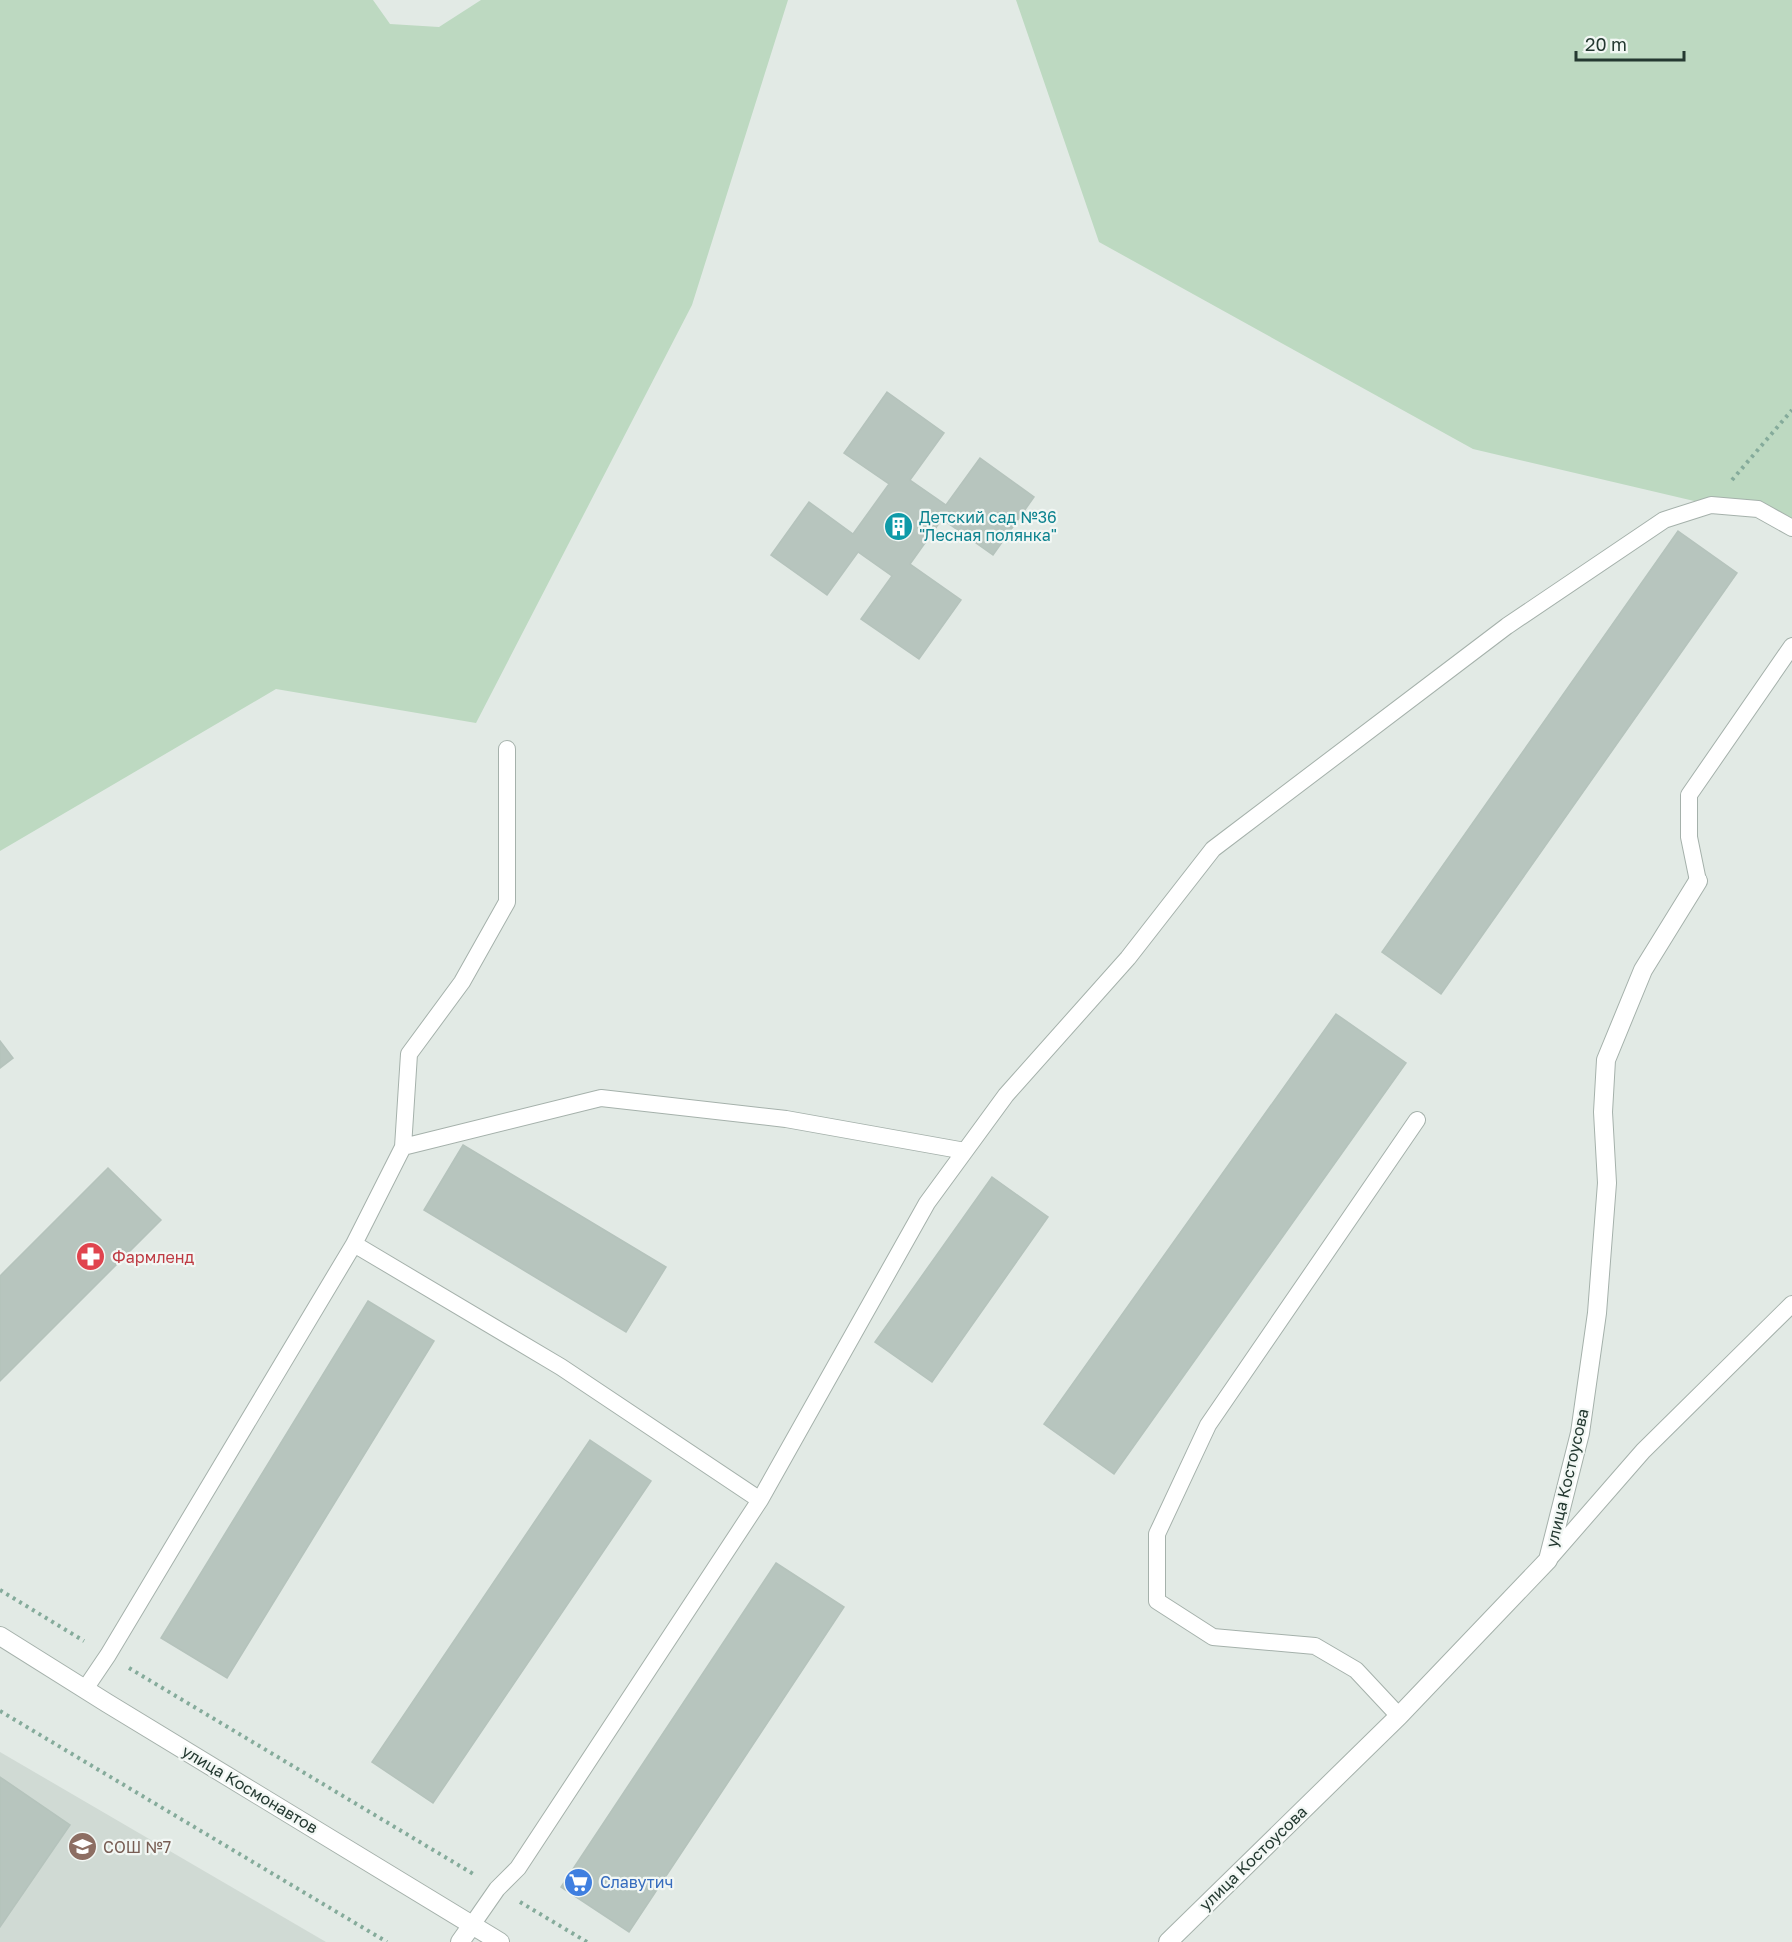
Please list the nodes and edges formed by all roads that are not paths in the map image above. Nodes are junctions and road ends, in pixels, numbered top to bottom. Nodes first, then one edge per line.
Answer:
1 (1792, 528) edge
2 (1792, 646) edge
3 (507, 749) dead end
4 (1698, 881) joint
5 (1417, 1120) dead end
6 (403, 1147) junction
7 (965, 1151) junction
8 (354, 1244) junction
9 (1792, 1304) edge
10 (760, 1500) junction
11 (1548, 1560) junction
12 (0, 1636) edge
13 (85, 1689) junction
14 (1399, 1716) junction
15 (472, 1925) junction
16 (460, 1942) edge
17 (500, 1942) edge
18 (1168, 1942) edge

1 - 7 lane
2 - 4 lane
3 - 6 lane
4 - 11 street, улица Костоусова
5 - 14 lane
6 - 7 lane
6 - 8 lane
7 - 10 lane
8 - 10 lane
8 - 13 lane
9 - 11 lane
10 - 15 lane
11 - 14 street, улица Костоусова
12 - 13 street, улица Космонавтов
13 - 15 street, улица Космонавтов
14 - 18 street, улица Костоусова
15 - 16 street
15 - 17 street, улица Космонавтов

